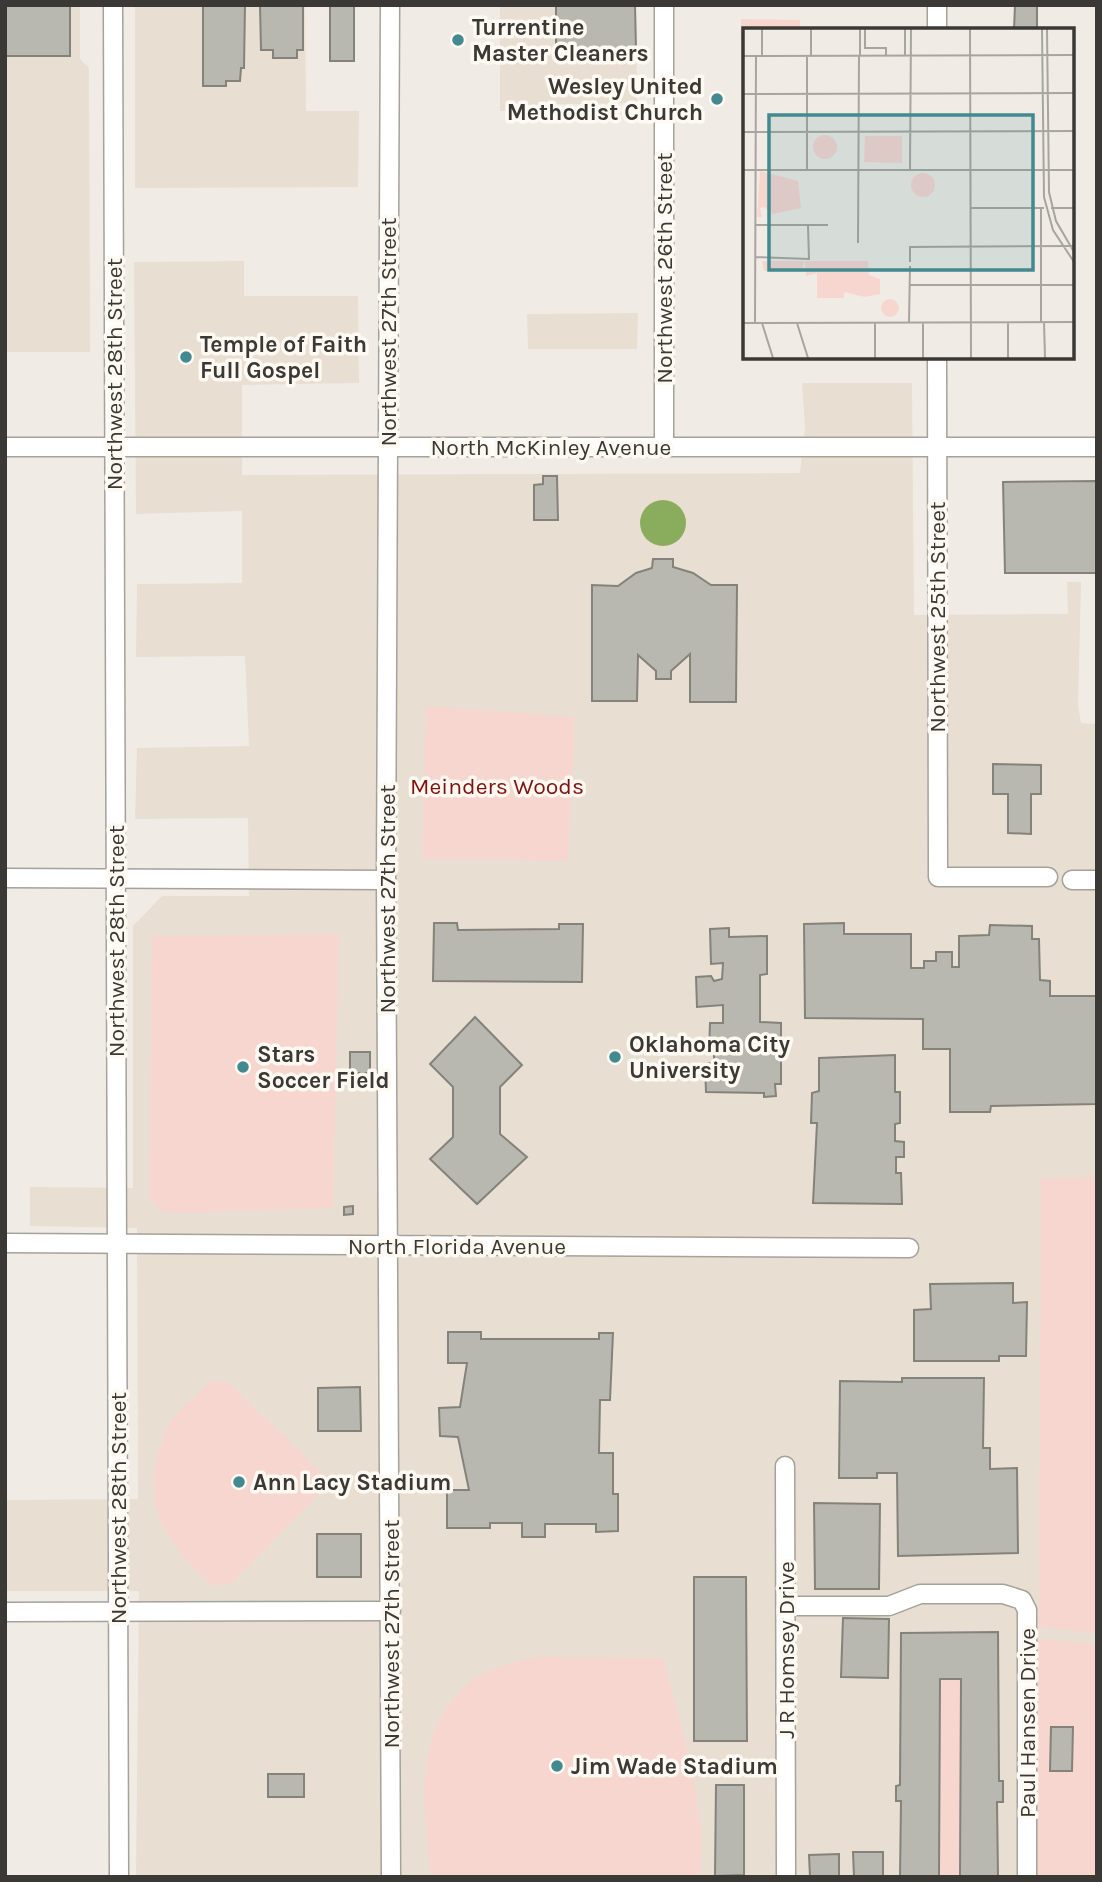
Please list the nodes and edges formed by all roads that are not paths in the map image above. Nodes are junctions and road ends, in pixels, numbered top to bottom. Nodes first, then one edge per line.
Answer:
1 (113, 5) edge
2 (390, 5) edge
3 (664, 5) edge
4 (937, 5) edge
5 (937, 28) edge
6 (937, 359) edge
7 (937, 446) junction
8 (5, 447) edge
9 (664, 447) junction
10 (1097, 447) edge
11 (114, 448) junction
12 (388, 448) junction
13 (1048, 877) dead end
14 (5, 878) edge
15 (116, 879) junction
16 (386, 880) junction
17 (1072, 880) dead end
18 (1097, 880) edge
19 (5, 1244) edge
20 (117, 1244) junction
21 (389, 1246) junction
22 (909, 1248) dead end
23 (785, 1466) dead end
24 (787, 1606) junction
25 (391, 1611) junction
26 (5, 1612) edge
27 (118, 1612) junction
28 (119, 1877) edge
29 (391, 1877) edge
30 (786, 1877) edge
31 (1027, 1877) edge

1 - 11 street, Northwest 28th Street
2 - 12 street, Northwest 27th Street
3 - 9 street, Northwest 26th Street
4 - 5 street
6 - 7 street, Northwest 25th Street
7 - 9 street, North McKinley Avenue
7 - 10 street, North McKinley Avenue
7 - 13 street, Northwest 25th Street
8 - 11 street, North McKinley Avenue
9 - 12 street, North McKinley Avenue
11 - 12 street, North McKinley Avenue
11 - 15 street, Northwest 28th Street
12 - 16 street, Northwest 27th Street
14 - 15 street
15 - 16 street
15 - 20 street, Northwest 28th Street
16 - 21 street, Northwest 27th Street
17 - 18 street
19 - 20 street, North Florida Avenue
20 - 21 street, North Florida Avenue
20 - 27 street, Northwest 28th Street
21 - 22 street, North Florida Avenue
21 - 25 street, Northwest 27th Street
23 - 24 street, J R Homsey Drive
24 - 30 street, J R Homsey Drive
24 - 31 street, Paul Hansen Drive
25 - 27 street
25 - 29 street, Northwest 27th Street
26 - 27 street
27 - 28 street, Northwest 28th Street

